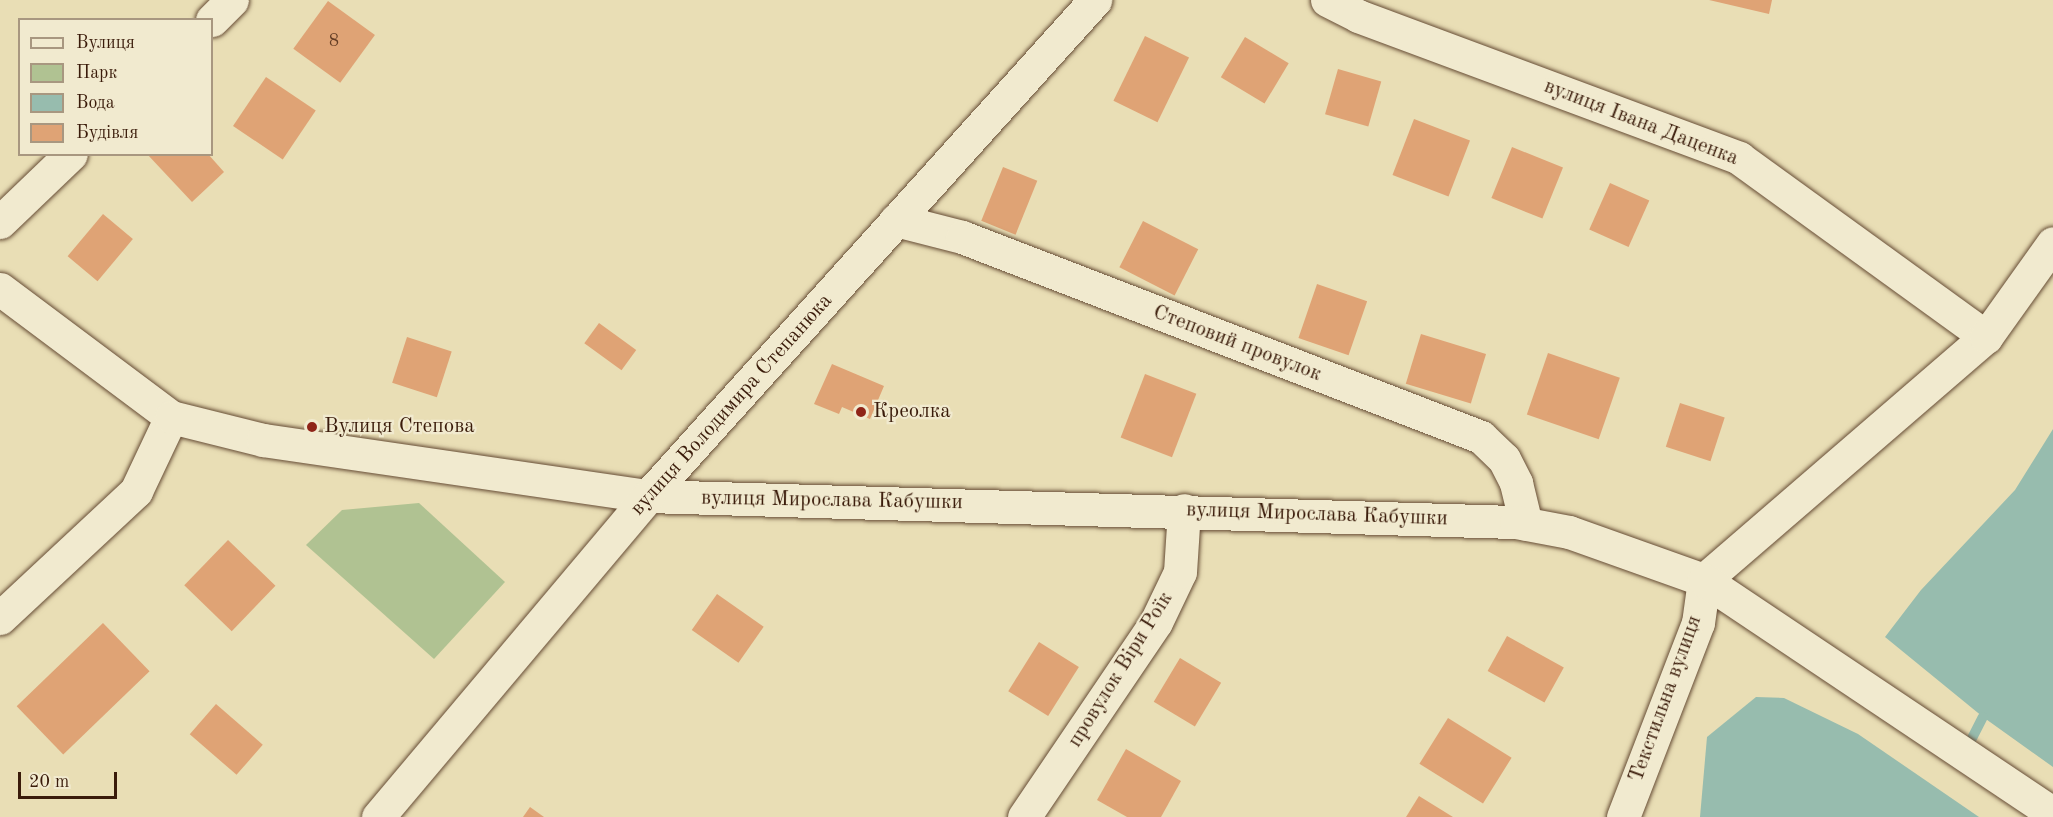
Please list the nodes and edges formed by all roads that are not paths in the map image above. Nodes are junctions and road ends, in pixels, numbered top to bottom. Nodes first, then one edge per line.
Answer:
1 (232, 0) edge
2 (1095, 0) edge
3 (1327, 0) edge
4 (213, 19) edge
5 (68, 156) edge
6 (896, 220) junction
7 (0, 222) edge
8 (2053, 243) edge
9 (0, 289) edge
10 (1986, 337) junction
11 (171, 417) junction
12 (648, 496) junction
13 (1184, 510) junction
14 (1526, 524) junction
15 (1704, 580) junction
16 (0, 618) edge
17 (2053, 814) edge
18 (378, 817) edge
19 (1024, 817) edge
20 (1623, 817) edge

1 - 4 street
2 - 6 street, вулиця Володимира Степанюка
3 - 10 street, вулиця Івана Даценка
5 - 7 street
6 - 12 street, вулиця Володимира Степанюка
6 - 14 street, Степовий провулок
8 - 10 street
9 - 11 street, вулиця Мирослава Кабушки
10 - 15 street
11 - 12 street, вулиця Мирослава Кабушки
11 - 16 street
12 - 13 street, вулиця Мирослава Кабушки
12 - 18 street, вулиця Володимира Степанюка
13 - 14 street, вулиця Мирослава Кабушки
13 - 19 street, провулок Віри Роїк
14 - 15 street, вулиця Мирослава Кабушки
15 - 17 street, вулиця Мирослава Кабушки
15 - 20 street, Текстильна вулиця

